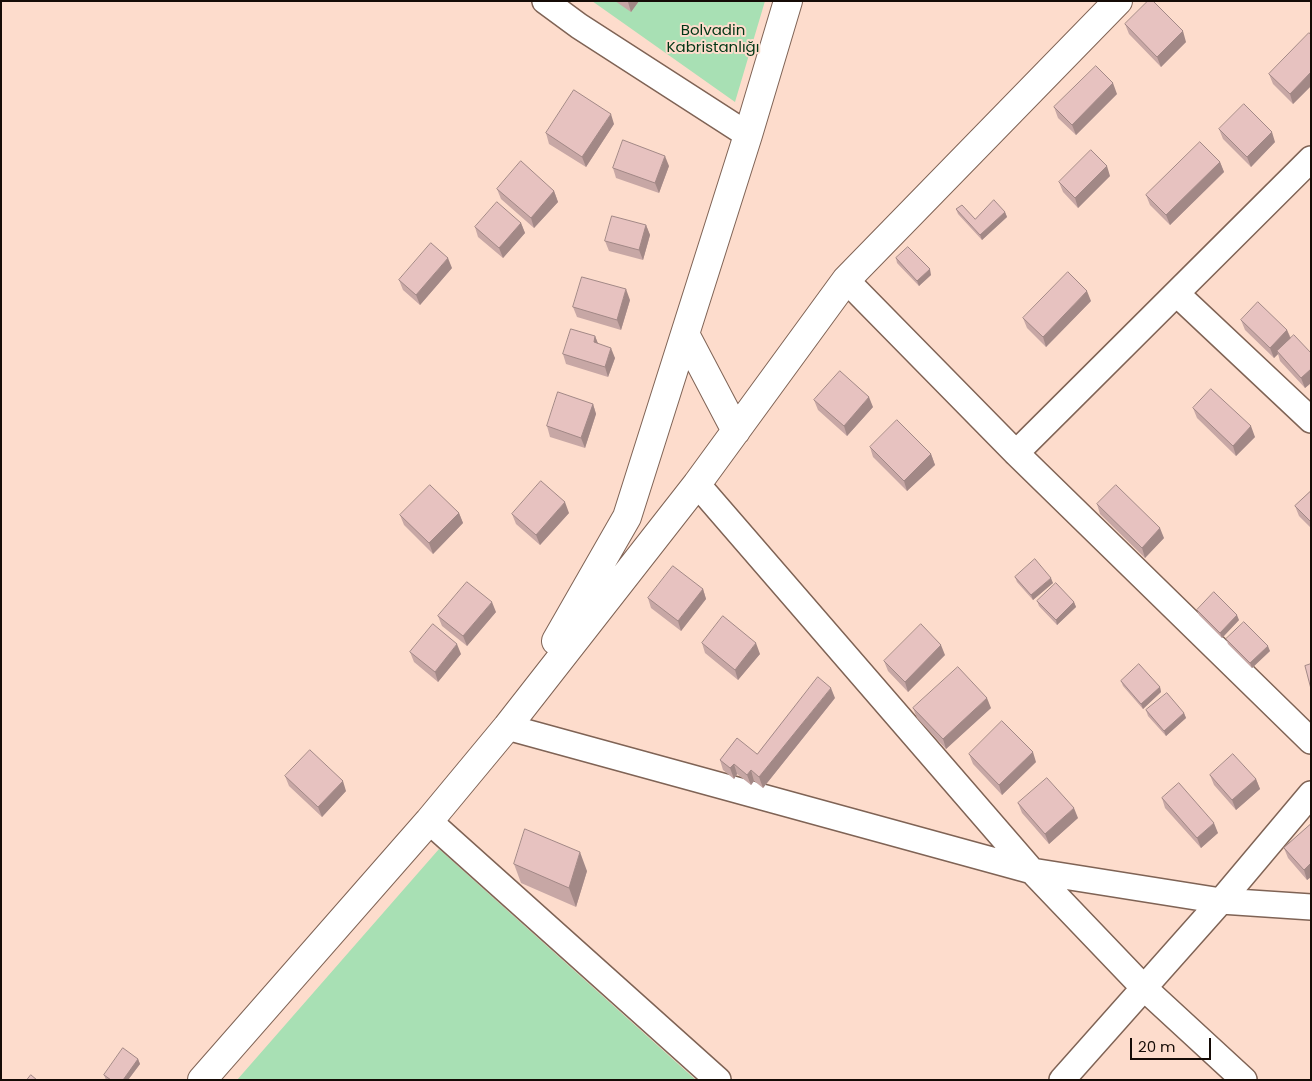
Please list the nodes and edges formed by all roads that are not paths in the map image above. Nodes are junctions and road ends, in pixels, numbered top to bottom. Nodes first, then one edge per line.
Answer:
1 (545, 1) edge
2 (788, 1) edge
3 (1118, 1) edge
4 (748, 134) junction
5 (1311, 159) edge
6 (846, 280) junction
7 (1177, 294) junction
8 (685, 334) junction
9 (1311, 420) edge
10 (736, 431) junction
11 (1016, 453) junction
12 (697, 484) junction
13 (507, 727) junction
14 (1311, 741) edge
15 (1311, 794) edge
16 (428, 821) junction
17 (1032, 871) junction
18 (1221, 901) junction
19 (1311, 907) edge
20 (1144, 987) junction
21 (202, 1080) edge
22 (718, 1080) edge
23 (1062, 1080) edge
24 (1244, 1080) edge

1 - 4 street
2 - 4 street
3 - 6 street
4 - 8 street
5 - 7 street
6 - 10 street
6 - 11 street
7 - 9 street
7 - 11 street
8 - 10 street
8 - 13 street
10 - 12 street
11 - 14 street
12 - 13 street
12 - 17 street
13 - 16 street
13 - 17 street
15 - 18 street
16 - 21 street
16 - 22 street
17 - 18 street
17 - 20 street
18 - 19 street
18 - 20 street
20 - 23 street
20 - 24 street

